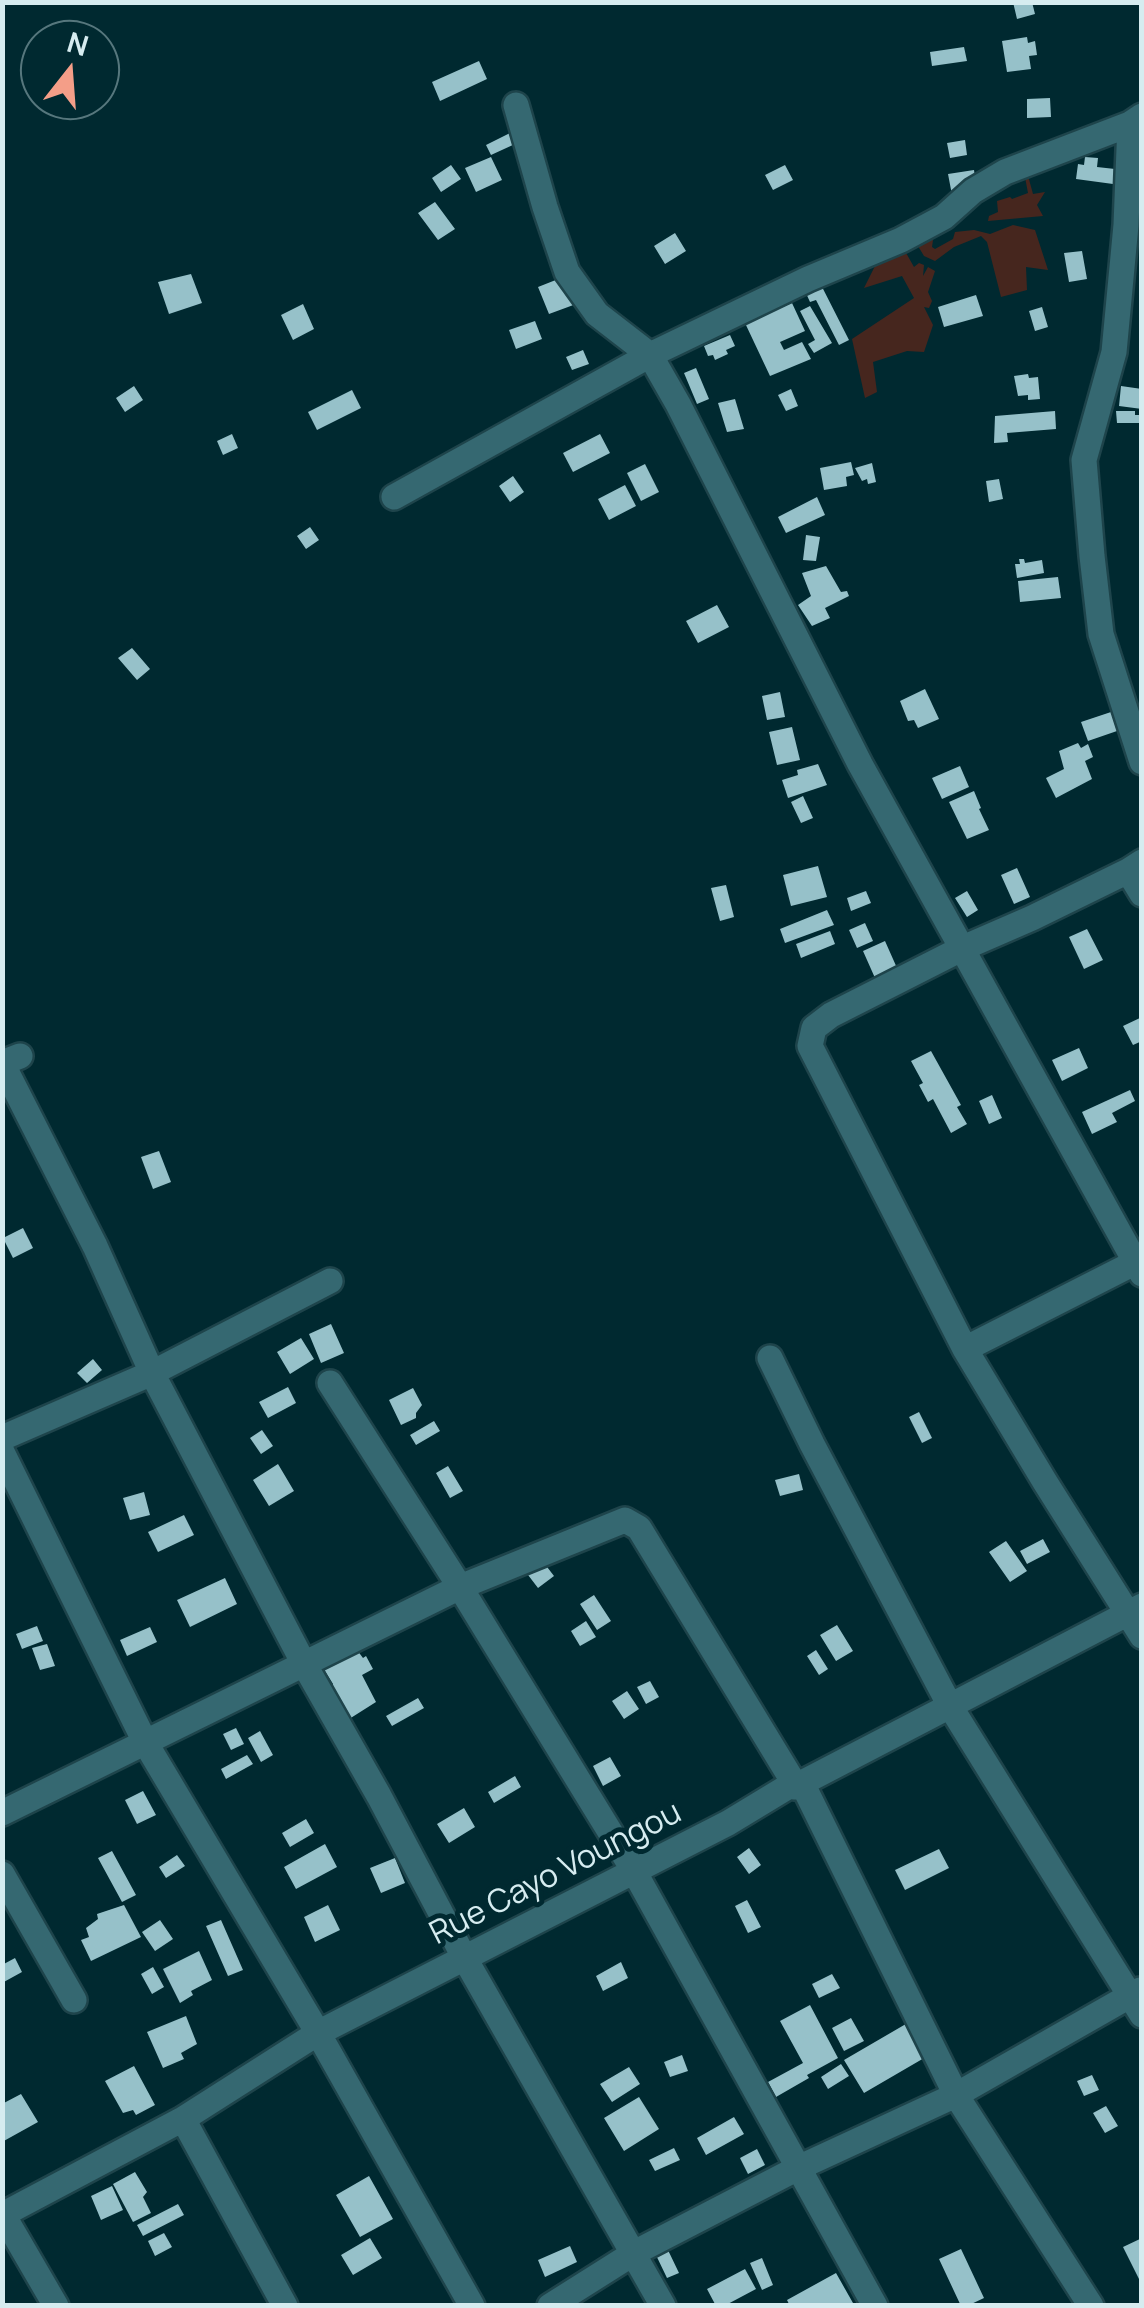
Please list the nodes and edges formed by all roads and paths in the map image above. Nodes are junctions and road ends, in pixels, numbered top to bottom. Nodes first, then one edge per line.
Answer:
1 (516, 105) dead end
2 (1136, 120) edge
3 (650, 355) junction
4 (394, 497) dead end
5 (1142, 762) edge
6 (1135, 866) edge
7 (1142, 894) edge
8 (963, 948) junction
9 (20, 1056) dead end
10 (1139, 1265) edge
11 (330, 1282) dead end
12 (965, 1348) junction
13 (770, 1358) dead end
14 (152, 1373) junction
15 (330, 1382) dead end
16 (2, 1438) edge
17 (2, 1452) edge
18 (460, 1587) junction
19 (1135, 1609) edge
20 (1142, 1636) edge
21 (304, 1664) junction
22 (950, 1706) junction
23 (145, 1742) junction
24 (798, 1783) junction
25 (2, 1813) edge
26 (634, 1871) junction
27 (2, 1874) edge
28 (464, 1957) junction
29 (74, 2000) dead end
30 (1137, 2000) edge
31 (318, 2032) junction
32 (956, 2095) junction
33 (182, 2119) junction
34 (798, 2168) junction
35 (3, 2214) edge
36 (634, 2253) junction
37 (56, 2306) edge
38 (285, 2306) edge
39 (472, 2306) edge
40 (550, 2306) edge
41 (663, 2306) edge
42 (875, 2306) edge
43 (1091, 2306) edge

1 - 3 street
2 - 3 street
2 - 5 street
3 - 4 street
3 - 8 street
6 - 7 street
6 - 8 street
8 - 10 street
8 - 12 street
9 - 14 street
10 - 12 street
11 - 14 street
12 - 19 street
13 - 22 street
14 - 16 street
14 - 21 street
15 - 18 street
17 - 23 street
18 - 21 street
18 - 24 street
18 - 26 street
19 - 20 street
19 - 22 street, Rue Cayo Voungou
21 - 23 street
21 - 28 street
22 - 24 street, Rue Cayo Voungou
22 - 30 street
23 - 25 street
23 - 31 street
24 - 26 street, Rue Cayo Voungou
24 - 32 street
26 - 28 street, Rue Cayo Voungou
26 - 34 street
27 - 29 street
28 - 31 street, Rue Cayo Voungou
28 - 36 street
30 - 32 street
31 - 33 street, Rue Cayo Voungou
31 - 39 street
32 - 34 street
32 - 43 street
33 - 35 street, Rue Cayo Voungou
33 - 38 street
34 - 36 street
34 - 42 street
35 - 37 street
36 - 40 street
36 - 41 street

